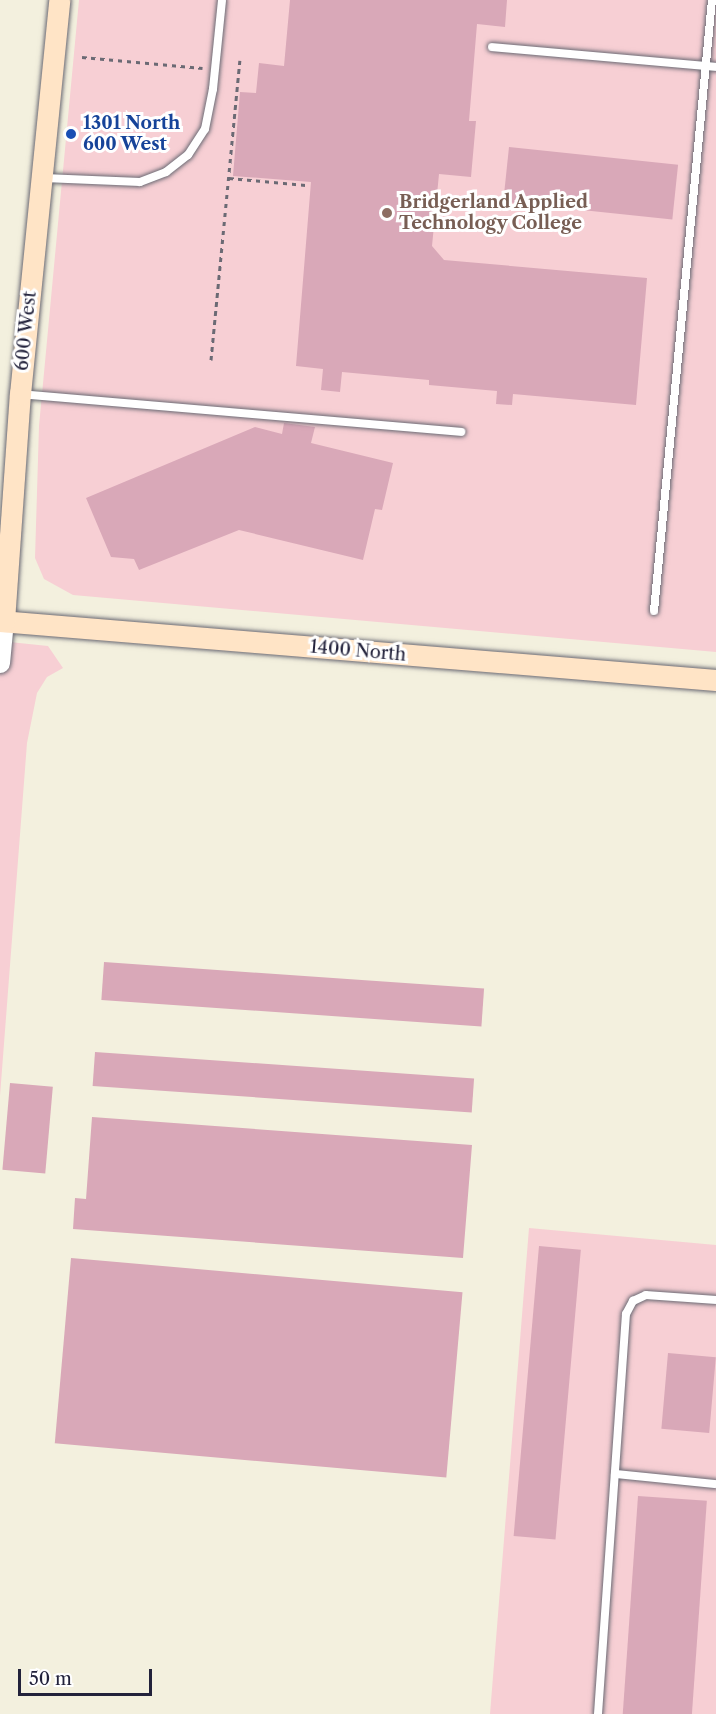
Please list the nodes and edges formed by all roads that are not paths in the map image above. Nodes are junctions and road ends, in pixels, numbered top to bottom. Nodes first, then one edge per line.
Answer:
1 (59, 0) edge
2 (222, 0) edge
3 (712, 0) edge
4 (492, 48) dead end
5 (706, 66) junction
6 (716, 67) edge
7 (42, 178) junction
8 (20, 394) junction
9 (461, 432) dead end
10 (654, 611) dead end
11 (2, 621) edge
12 (0, 663) edge
13 (716, 680) edge
14 (716, 1300) edge
15 (615, 1474) junction
16 (716, 1484) edge
17 (598, 1714) edge

1 - 7 main road, 600 West
2 - 7 lane
3 - 5 lane
4 - 5 lane
5 - 6 lane
5 - 10 lane
7 - 8 main road, 600 West
8 - 9 lane
8 - 11 main road, 600 West
11 - 12 street, 600 West
11 - 13 main road, 1400 North
14 - 15 lane
15 - 16 lane
15 - 17 lane

